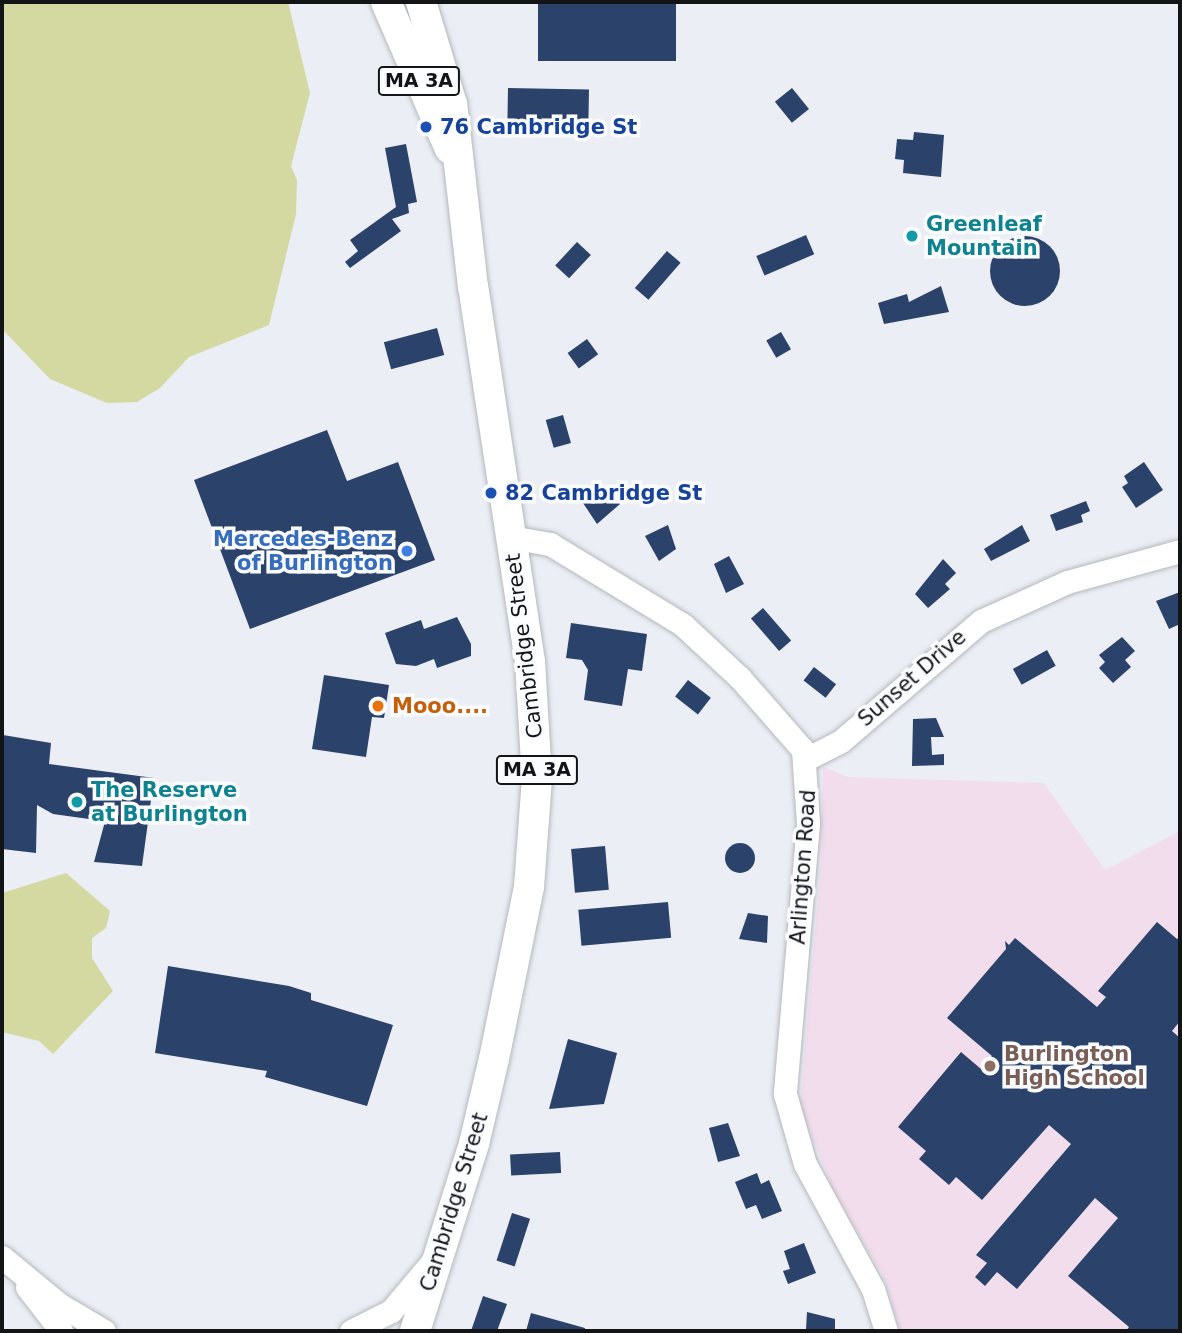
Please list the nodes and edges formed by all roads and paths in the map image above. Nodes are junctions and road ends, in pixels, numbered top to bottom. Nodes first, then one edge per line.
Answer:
1 (386, 2) edge
2 (421, 2) edge
3 (439, 2) edge
4 (434, 38) junction
5 (455, 159) junction
6 (510, 537) junction
7 (1180, 551) edge
8 (806, 760) junction
9 (439, 1253) junction
10 (10, 1265) edge
11 (61, 1331) edge
12 (104, 1331) edge
13 (351, 1331) edge
14 (415, 1331) edge
15 (886, 1331) edge

1 - 5 main road, Cambridge Street / MA 3A
2 - 4 main road, Cambridge Street / MA 3A
3 - 4 main road
4 - 5 main road, Cambridge Street / MA 3A
5 - 6 main road, Cambridge Street / MA 3A
6 - 8 street, Arlington Road
6 - 9 main road, Cambridge Street / MA 3A
7 - 8 street, Sunset Drive
8 - 15 street, Arlington Road
9 - 13 street
9 - 14 main road, Cambridge Street / MA 3A
10 - 11 street
10 - 12 street

